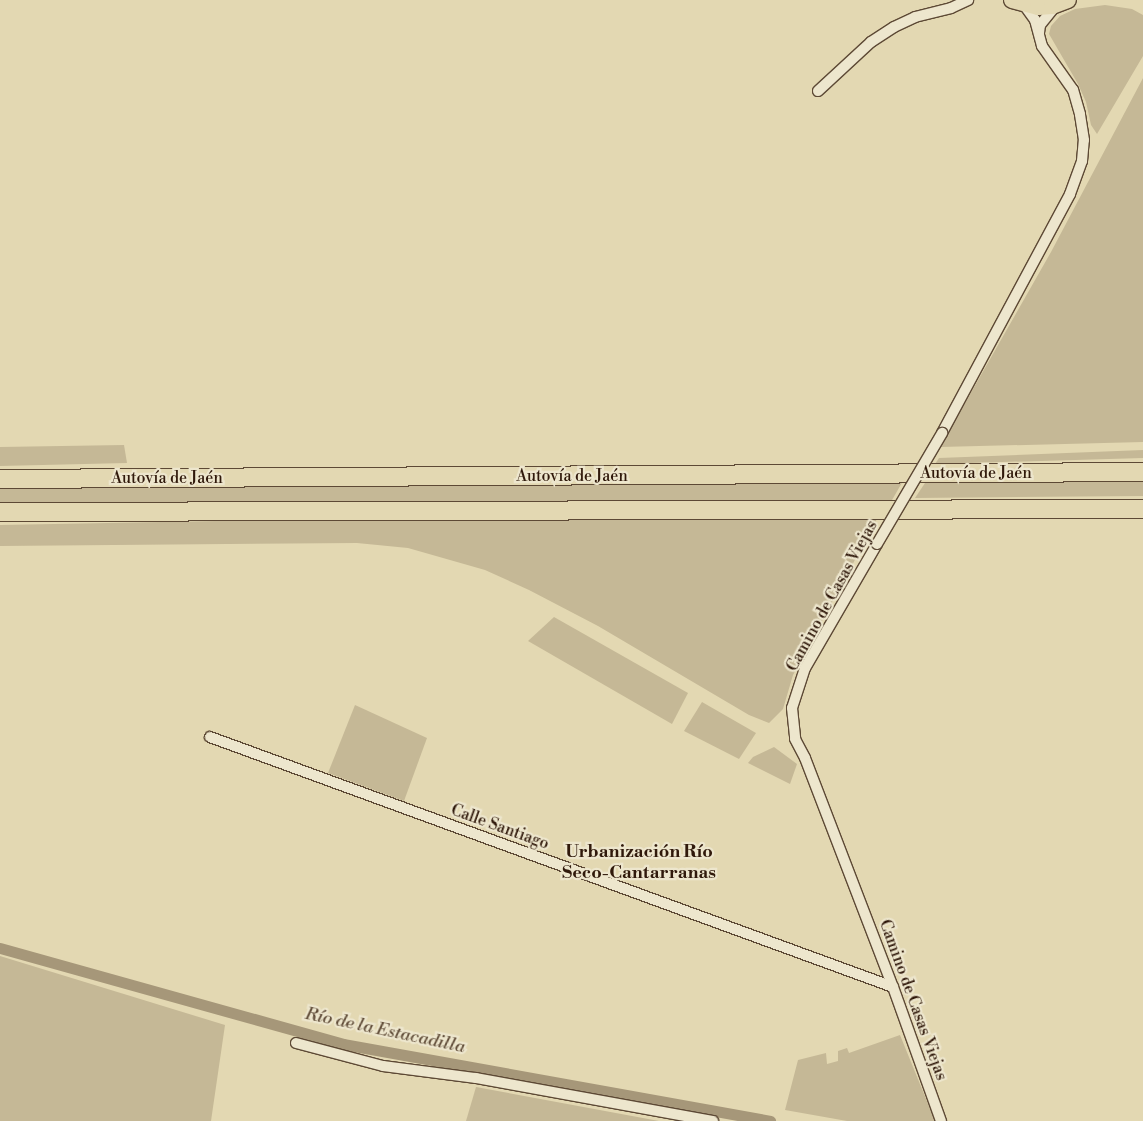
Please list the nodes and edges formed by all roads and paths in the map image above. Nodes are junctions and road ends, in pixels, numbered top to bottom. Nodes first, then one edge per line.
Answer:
1 (967, 0) edge
2 (1018, 2) edge
3 (1066, 2) edge
4 (1039, 34) junction
5 (818, 91) dead end
6 (1143, 472) edge
7 (0, 479) edge
8 (1143, 510) edge
9 (0, 512) edge
10 (210, 737) dead end
11 (893, 987) junction
12 (296, 1043) dead end
13 (713, 1121) edge
14 (941, 1121) edge

1 - 5 street
2 - 3 highway
2 - 4 street, Camino de Casas Viejas
3 - 4 street
4 - 11 street, Camino de Casas Viejas, bridge
6 - 7 highway, Autovía de Jaén
8 - 9 highway, Autovía de Jaén
10 - 11 street, Calle Santiago
11 - 14 street, Camino de Casas Viejas
12 - 13 street

